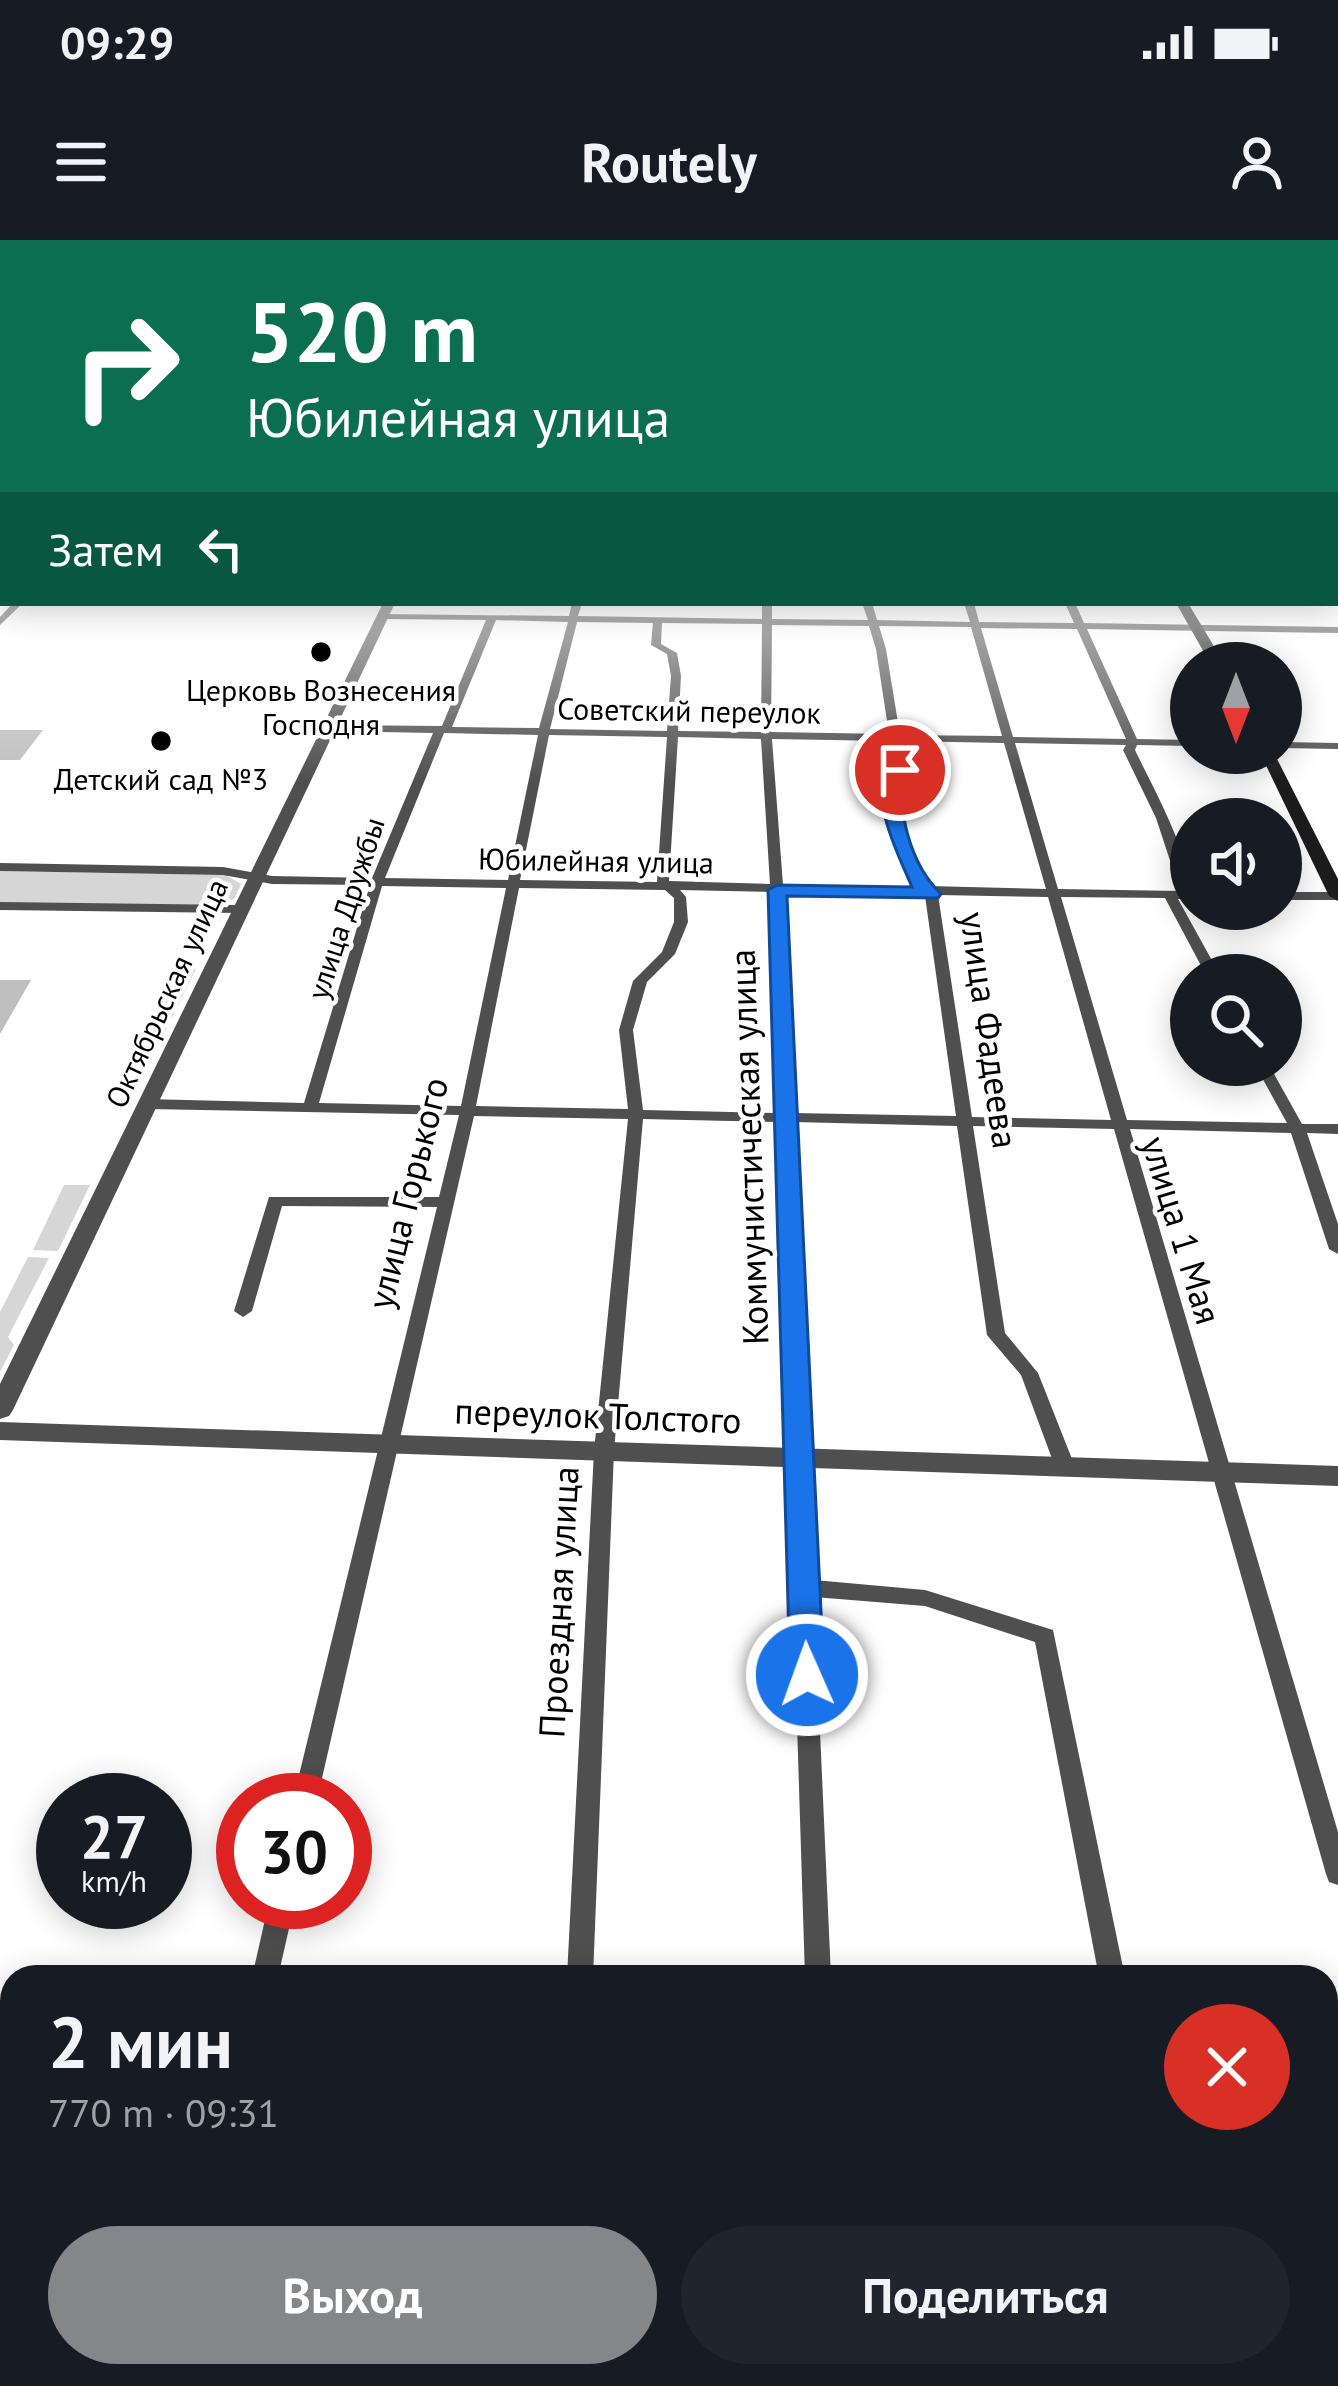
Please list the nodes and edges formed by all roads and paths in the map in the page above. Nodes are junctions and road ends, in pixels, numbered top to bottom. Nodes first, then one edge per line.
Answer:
1 (484, 606) edge
2 (676, 606) edge
3 (868, 606) edge
4 (969, 606) edge
5 (1071, 606) edge
6 (1184, 606) edge
7 (386, 609) edge
8 (576, 611) edge
9 (767, 612) edge
10 (478, 617) junction
11 (492, 618) junction
12 (666, 620) junction
13 (872, 624) junction
14 (976, 625) junction
15 (1077, 626) junction
16 (1196, 628) junction
17 (1338, 630) edge
18 (1204, 642) edge
19 (330, 728) junction
20 (443, 729) junction
21 (544, 731) junction
22 (674, 735) junction
23 (766, 736) junction
24 (896, 738) junction
25 (1007, 742) junction
26 (1132, 743) junction
27 (1170, 743) edge
28 (1302, 745) edge
29 (1338, 746) edge
30 (1277, 774) edge
31 (1170, 841) edge
32 (0, 868) edge
33 (254, 879) junction
34 (377, 882) junction
35 (516, 884) junction
36 (672, 889) junction
37 (777, 890) junction
38 (932, 894) junction
39 (1054, 894) junction
40 (1169, 896) joint
41 (1302, 896) edge
42 (1338, 896) edge
43 (0, 906) edge
44 (239, 909) junction
45 (1201, 954) edge
46 (1274, 1086) edge
47 (147, 1104) junction
48 (310, 1107) junction
49 (468, 1110) junction
50 (636, 1114) junction
51 (785, 1117) junction
52 (964, 1120) junction
53 (1116, 1124) junction
54 (1297, 1128) junction
55 (1338, 1129) edge
56 (446, 1202) junction
57 (1338, 1250) edge
58 (243, 1311) dead end
59 (0, 1410) edge
60 (0, 1431) edge
61 (385, 1444) junction
62 (604, 1451) junction
63 (798, 1458) junction
64 (1064, 1464) junction
65 (1220, 1472) junction
66 (1338, 1476) edge
67 (803, 1588) junction
68 (311, 1773) edge
69 (1338, 1874) edge
70 (276, 1929) edge
71 (268, 1965) edge
72 (581, 1965) edge
73 (818, 1965) edge
74 (1110, 1965) edge

1 - 10 street
2 - 12 street
3 - 13 street, улица Фадеева
4 - 14 street, улица 1 Мая
5 - 15 street
6 - 16 main road
7 - 10 street
7 - 19 street, Октябрьская улица
8 - 11 street
8 - 12 street
8 - 21 street, улица Горького
9 - 12 street
9 - 13 street
9 - 23 street, Коммунистическая улица
10 - 11 street
11 - 20 street, улица Дружбы
12 - 22 street, Проездная улица
13 - 14 street
13 - 24 street, улица Фадеева
14 - 15 street
14 - 25 street, улица 1 Мая
15 - 16 street
15 - 26 street
16 - 17 street
16 - 18 main road
19 - 20 street, Советский переулок
19 - 33 street, Октябрьская улица
20 - 21 street, Советский переулок
20 - 34 street, улица Дружбы
21 - 22 street, Советский переулок
21 - 35 street, улица Горького
22 - 23 street, Советский переулок
22 - 36 street, Проездная улица
23 - 24 street, Советский переулок
23 - 37 street, Коммунистическая улица
24 - 25 street, Советский переулок
24 - 38 street, улица Фадеева
25 - 26 street, Советский переулок
25 - 39 street, улица 1 Мая
26 - 27 street, Советский переулок
26 - 31 street
28 - 29 street
30 - 42 main road
32 - 33 street, Юбилейная улица
33 - 34 street, Юбилейная улица
33 - 44 street, Октябрьская улица
34 - 35 street, Юбилейная улица
34 - 48 street, улица Дружбы
35 - 36 street, Юбилейная улица
35 - 49 street, улица Горького
36 - 37 street, Юбилейная улица
36 - 50 street, Проездная улица
37 - 38 street, Юбилейная улица
37 - 51 street, Коммунистическая улица
38 - 39 street, Юбилейная улица
38 - 52 street, улица Фадеева
39 - 40 street, Юбилейная улица
39 - 53 street, улица 1 Мая
40 - 45 street
41 - 42 street
43 - 44 street
44 - 47 street, Октябрьская улица
46 - 54 street
47 - 48 street
47 - 59 street, Октябрьская улица
48 - 49 street
49 - 50 street
49 - 56 street, улица Горького
50 - 51 street
50 - 62 street, Проездная улица
51 - 52 street
51 - 63 street, Коммунистическая улица
52 - 53 street
52 - 64 street, улица Фадеева
53 - 54 street
53 - 65 street, улица 1 Мая
54 - 55 street
54 - 57 street
56 - 58 street
56 - 61 street, улица Горького
60 - 61 street, переулок Толстого
61 - 62 street, переулок Толстого
61 - 68 street, улица Горького
62 - 63 street, переулок Толстого
62 - 72 street, Проездная улица
63 - 64 street, переулок Толстого
63 - 67 street, Коммунистическая улица
64 - 65 street, переулок Толстого
65 - 66 street, переулок Толстого
65 - 69 street, улица 1 Мая
67 - 73 street, Коммунистическая улица
67 - 74 street
70 - 71 street

